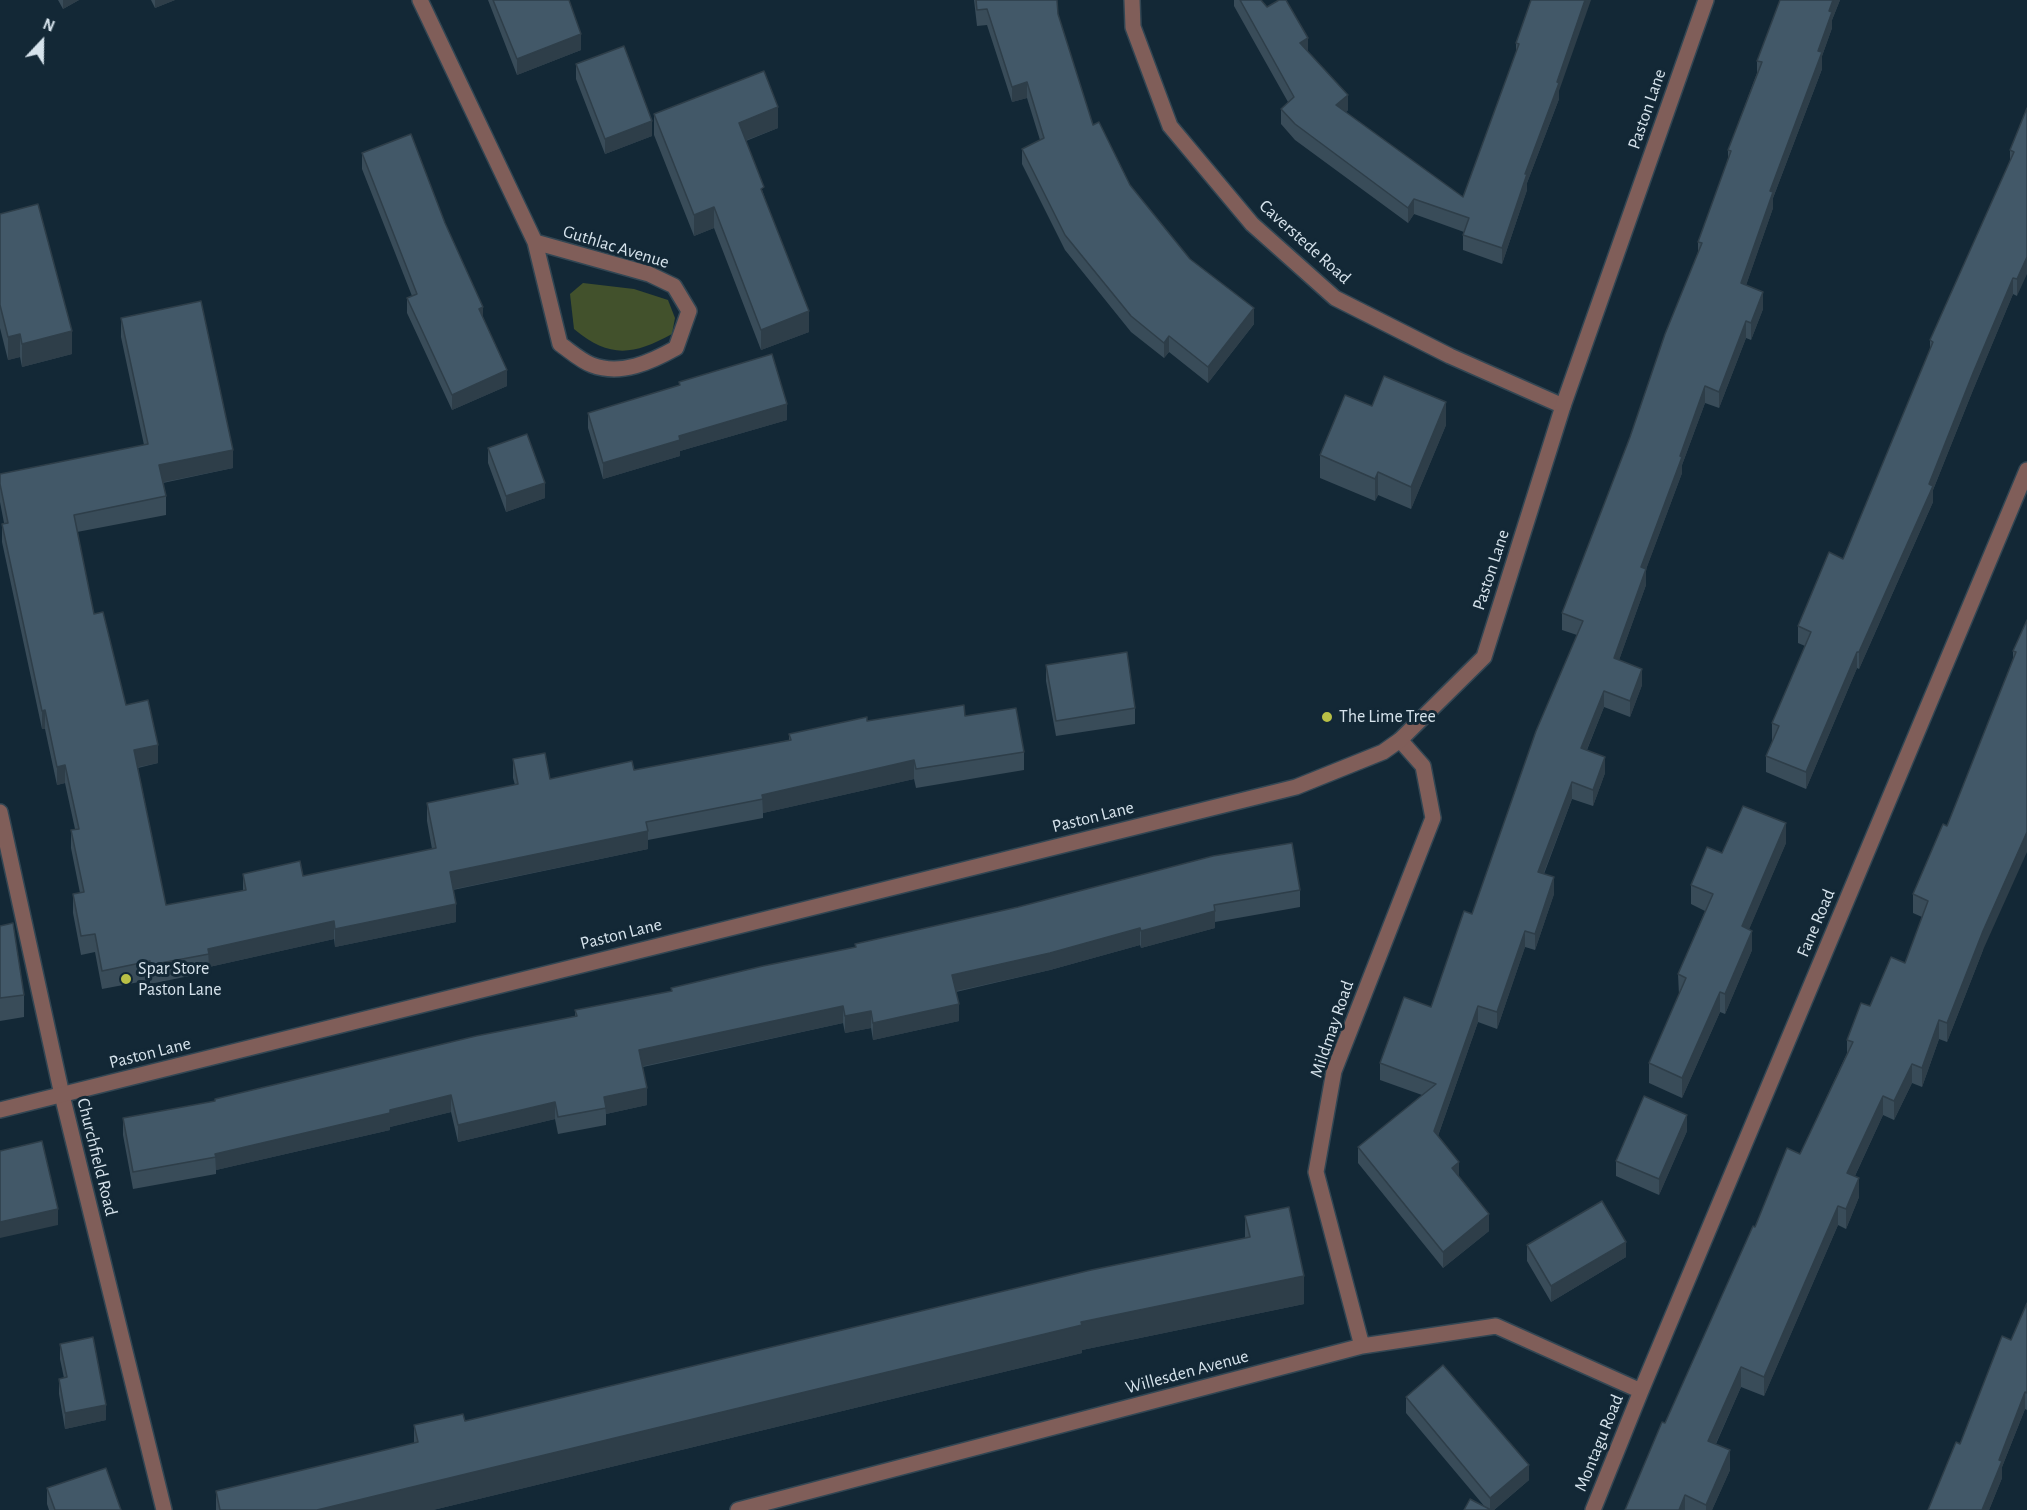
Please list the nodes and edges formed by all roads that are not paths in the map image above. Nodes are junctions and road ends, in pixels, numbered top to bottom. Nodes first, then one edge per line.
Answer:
1 (420, 0) edge
2 (1132, 0) edge
3 (1706, 0) edge
4 (535, 242) junction
5 (1563, 406) junction
6 (2027, 470) edge
7 (1400, 740) junction
8 (0, 812) edge
9 (62, 1095) junction
10 (0, 1110) edge
11 (1362, 1346) junction
12 (1641, 1390) junction
13 (164, 1510) edge
14 (738, 1510) edge
15 (1593, 1510) edge

1 - 4 street, Guthlac Avenue
2 - 5 street, Caverstede Road
3 - 5 street, Paston Lane
4 - 4 street, Guthlac Avenue
5 - 7 street, Paston Lane
6 - 12 street, Fane Road
7 - 9 street, Paston Lane
7 - 11 street, Mildmay Road
8 - 9 street, Churchfield Road
9 - 10 street, Paston Lane
9 - 13 street, Churchfield Road
11 - 12 street, Willesden Avenue
11 - 14 street, Willesden Avenue
12 - 15 street, Montagu Road

